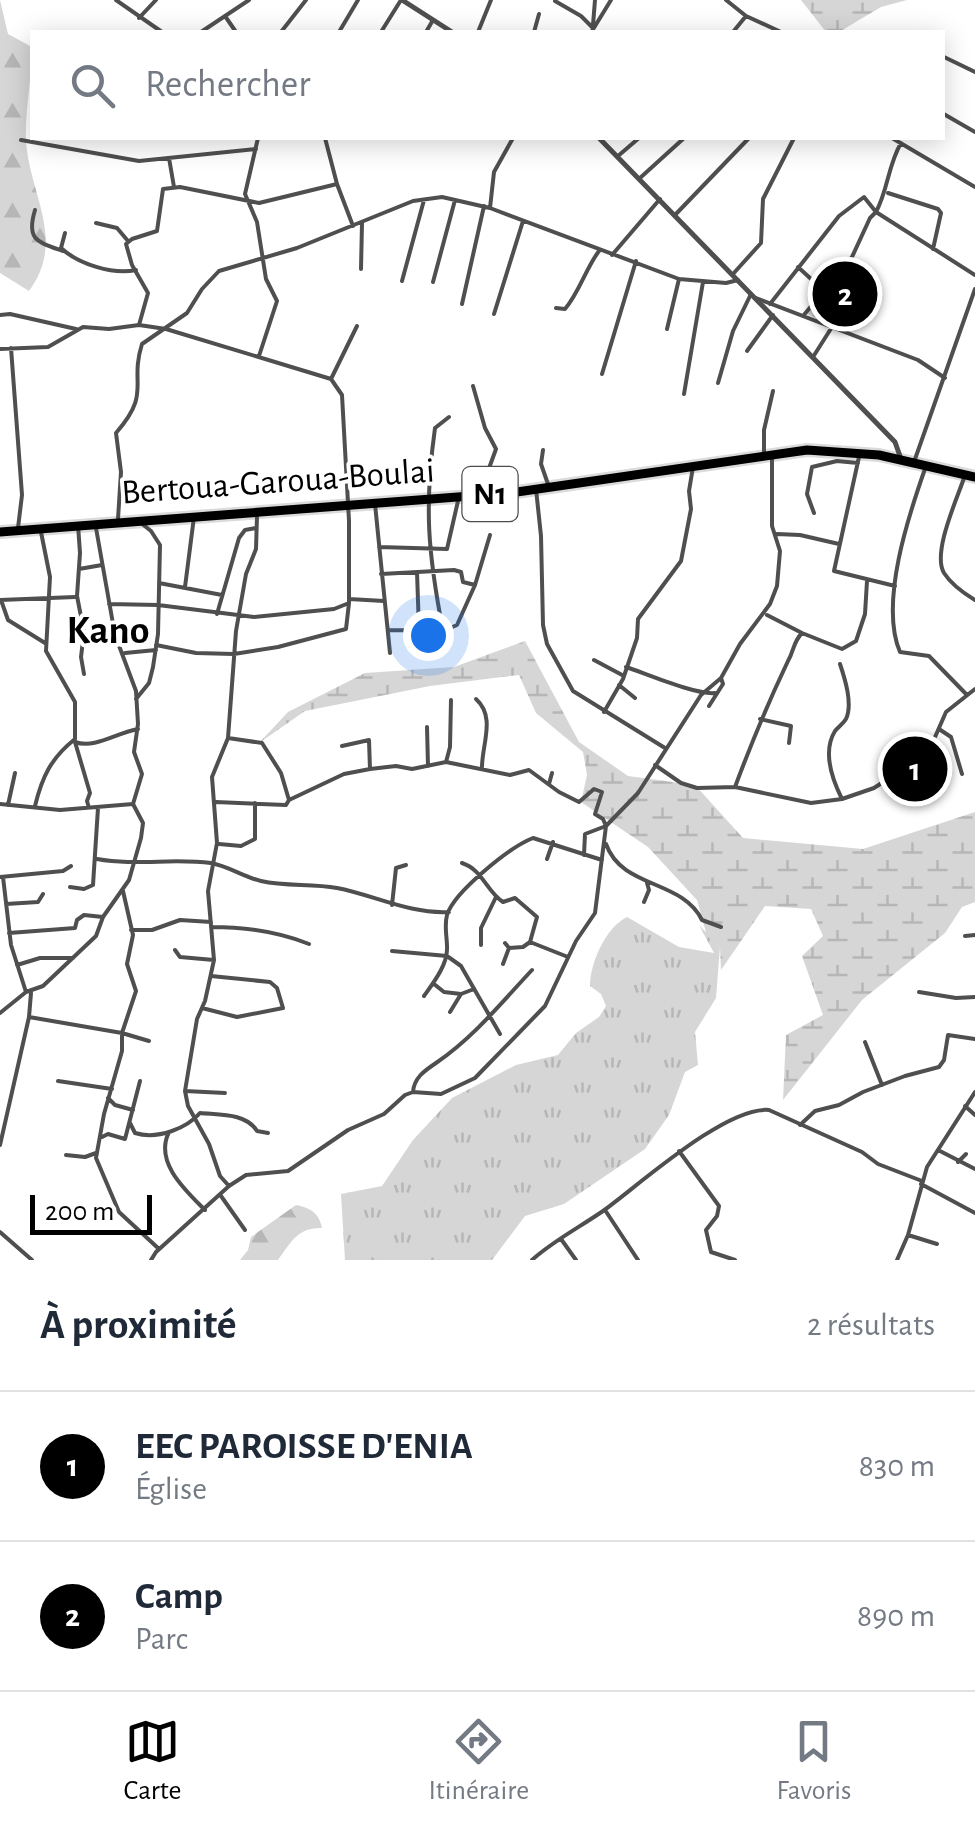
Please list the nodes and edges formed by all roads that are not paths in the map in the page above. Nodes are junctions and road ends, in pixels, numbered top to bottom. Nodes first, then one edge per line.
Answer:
1 (116, 0) edge
2 (156, 0) edge
3 (249, 0) edge
4 (306, 0) edge
5 (358, 0) edge
6 (402, 0) edge
7 (492, 0) edge
8 (595, 0) edge
9 (611, 0) edge
10 (726, 0) edge
11 (555, 1) edge
12 (413, 3) edge
13 (539, 14) dead end
14 (224, 16) junction
15 (746, 16) junction
16 (139, 18) junction
17 (433, 20) junction
18 (159, 30) edge
19 (205, 30) edge
20 (234, 30) edge
21 (283, 30) edge
22 (339, 30) edge
23 (382, 30) edge
24 (427, 30) edge
25 (449, 30) edge
26 (479, 30) edge
27 (535, 30) edge
28 (591, 30) edge
29 (592, 30) edge
30 (593, 30) edge
31 (735, 30) edge
32 (777, 30) edge
33 (945, 57) edge
34 (975, 72) edge
35 (945, 115) edge
36 (975, 132) edge
37 (21, 140) dead end
38 (258, 140) edge
39 (326, 140) edge
40 (512, 140) edge
41 (601, 140) edge
42 (638, 140) edge
43 (681, 140) edge
44 (747, 140) edge
45 (793, 140) edge
46 (896, 140) edge
47 (901, 143) junction
48 (256, 149) junction
49 (618, 156) junction
50 (169, 158) junction
51 (640, 178) junction
52 (337, 184) junction
53 (174, 187) junction
54 (975, 187) edge
55 (887, 194) junction
56 (455, 199) junction
57 (660, 199) junction
58 (245, 200) junction
59 (424, 200) junction
60 (487, 207) junction
61 (34, 210) dead end
62 (876, 212) junction
63 (675, 215) junction
64 (523, 221) junction
65 (362, 222) junction
66 (96, 223) dead end
67 (353, 226) junction
68 (65, 233) dead end
69 (128, 241) junction
70 (934, 249) junction
71 (600, 250) junction
72 (63, 251) junction
73 (612, 254) junction
74 (265, 258) junction
75 (636, 262) junction
76 (798, 268) junction
77 (361, 269) dead end
78 (136, 270) junction
79 (733, 274) junction
80 (975, 275) edge
81 (679, 279) junction
82 (402, 281) dead end
83 (878, 281) dead end
84 (432, 282) dead end
85 (703, 282) junction
86 (719, 282) junction
87 (975, 289) edge
88 (823, 290) junction
89 (754, 296) junction
90 (462, 304) dead end
91 (770, 304) junction
92 (556, 308) dead end
93 (494, 314) dead end
94 (0, 315) edge
95 (772, 315) junction
96 (803, 316) junction
97 (139, 325) junction
98 (358, 326) dead end
99 (832, 327) junction
100 (76, 329) junction
101 (667, 329) dead end
102 (166, 330) junction
103 (842, 331) junction
104 (11, 348) junction
105 (0, 349) edge
106 (747, 351) dead end
107 (259, 356) junction
108 (813, 357) junction
109 (602, 374) dead end
110 (945, 378) junction
111 (330, 379) junction
112 (718, 383) dead end
113 (473, 386) dead end
114 (773, 391) dead end
115 (684, 394) dead end
116 (449, 417) dead end
117 (543, 450) dead end
118 (768, 454) junction
119 (859, 458) junction
120 (901, 459) junction
121 (914, 462) junction
122 (926, 465) junction
123 (693, 467) junction
124 (970, 476) edge
125 (549, 487) junction
126 (536, 489) junction
127 (474, 495) junction
128 (460, 496) junction
129 (427, 499) junction
130 (375, 502) junction
131 (348, 504) junction
132 (257, 511) junction
133 (814, 514) dead end
134 (194, 516) junction
135 (137, 520) junction
136 (118, 522) junction
137 (95, 523) junction
138 (78, 524) junction
139 (40, 527) junction
140 (257, 528) junction
141 (18, 530) junction
142 (0, 532) edge
143 (777, 534) junction
144 (490, 535) dead end
145 (839, 544) junction
146 (379, 547) junction
147 (428, 549) junction
148 (102, 565) junction
149 (79, 570) junction
150 (432, 571) junction
151 (417, 572) junction
152 (381, 574) junction
153 (868, 580) junction
154 (159, 582) junction
155 (475, 585) junction
156 (895, 586) junction
157 (185, 587) junction
158 (222, 595) junction
159 (77, 596) junction
160 (1, 600) edge
161 (50, 600) junction
162 (975, 600) edge
163 (349, 601) junction
164 (384, 601) junction
165 (109, 604) junction
166 (158, 604) junction
167 (766, 613) junction
168 (217, 614) junction
169 (239, 617) junction
170 (388, 630) junction
171 (419, 630) junction
172 (443, 630) junction
173 (802, 634) junction
174 (46, 643) junction
175 (156, 648) junction
176 (124, 654) junction
177 (234, 654) junction
178 (390, 654) dead end
179 (594, 660) dead end
180 (840, 664) dead end
181 (626, 667) junction
182 (84, 674) dead end
183 (624, 676) junction
184 (721, 678) junction
185 (619, 685) junction
186 (975, 689) edge
187 (715, 694) junction
188 (701, 695) junction
189 (968, 696) junction
190 (635, 698) dead end
191 (136, 699) junction
192 (476, 699) dead end
193 (451, 700) dead end
194 (709, 706) dead end
195 (604, 712) junction
196 (760, 719) junction
197 (427, 726) dead end
198 (138, 729) junction
199 (940, 729) junction
200 (228, 738) junction
201 (789, 743) dead end
202 (342, 746) dead end
203 (665, 748) junction
204 (446, 762) junction
205 (655, 765) junction
206 (428, 766) junction
207 (482, 766) junction
208 (370, 769) junction
209 (15, 773) dead end
210 (552, 773) dead end
211 (962, 774) dead end
212 (549, 784) junction
213 (735, 787) junction
214 (290, 800) junction
215 (842, 800) junction
216 (215, 802) junction
217 (255, 802) junction
218 (0, 804) edge
219 (133, 804) junction
220 (8, 805) junction
221 (34, 806) junction
222 (90, 808) junction
223 (98, 808) junction
224 (606, 826) junction
225 (553, 842) junction
226 (217, 844) junction
227 (606, 844) junction
228 (584, 855) junction
229 (97, 859) junction
230 (547, 859) dead end
231 (602, 860) junction
232 (462, 863) dead end
233 (212, 864) junction
234 (406, 864) dead end
235 (131, 865) junction
236 (71, 866) dead end
237 (480, 874) junction
238 (2, 877) edge
239 (648, 883) junction
240 (70, 887) dead end
241 (123, 891) junction
242 (44, 894) dead end
243 (496, 897) junction
244 (644, 902) dead end
245 (392, 905) junction
246 (4, 907) edge
247 (448, 912) junction
248 (102, 917) junction
249 (211, 924) junction
250 (720, 926) dead end
251 (130, 930) junction
252 (9, 934) junction
253 (975, 935) edge
254 (965, 936) dead end
255 (530, 942) junction
256 (309, 944) dead end
257 (480, 945) dead end
258 (175, 950) dead end
259 (392, 951) dead end
260 (447, 956) junction
261 (568, 957) junction
262 (73, 958) junction
263 (214, 960) junction
264 (502, 964) dead end
265 (16, 965) junction
266 (532, 970) dead end
267 (212, 976) junction
268 (433, 984) junction
269 (474, 988) junction
270 (919, 992) dead end
271 (28, 993) junction
272 (461, 994) junction
273 (424, 996) dead end
274 (975, 997) edge
275 (202, 1008) junction
276 (450, 1012) dead end
277 (0, 1013) edge
278 (30, 1017) junction
279 (490, 1019) junction
280 (122, 1033) junction
281 (500, 1034) dead end
282 (975, 1039) edge
283 (149, 1041) dead end
284 (865, 1042) dead end
285 (58, 1080) dead end
286 (140, 1081) dead end
287 (882, 1085) junction
288 (112, 1089) junction
289 (185, 1091) junction
290 (413, 1092) junction
291 (975, 1092) edge
292 (225, 1093) dead end
293 (108, 1098) junction
294 (965, 1106) junction
295 (134, 1110) junction
296 (975, 1115) edge
297 (195, 1120) junction
298 (130, 1124) junction
299 (800, 1126) junction
300 (169, 1132) junction
301 (268, 1133) dead end
302 (102, 1136) junction
303 (0, 1145) edge
304 (938, 1150) junction
305 (680, 1151) junction
306 (96, 1154) junction
307 (966, 1154) dead end
308 (66, 1155) dead end
309 (958, 1162) junction
310 (975, 1169) edge
311 (921, 1182) junction
312 (229, 1186) junction
313 (221, 1196) junction
314 (605, 1209) junction
315 (205, 1210) junction
316 (975, 1213) edge
317 (246, 1230) dead end
318 (0, 1232) edge
319 (908, 1235) junction
320 (561, 1239) junction
321 (937, 1244) dead end
322 (159, 1249) junction
323 (32, 1260) edge
324 (151, 1260) edge
325 (532, 1260) edge
326 (576, 1260) edge
327 (638, 1260) edge
328 (735, 1260) edge
329 (897, 1260) edge

1 - 16 street
2 - 16 street
3 - 14 street
4 - 21 street
5 - 22 street
6 - 12 street
6 - 23 street
7 - 26 street
8 - 29 street
9 - 30 street
10 - 15 street
11 - 28 street
12 - 17 street
13 - 27 street
14 - 19 street
14 - 20 street
15 - 31 street
15 - 32 street
16 - 18 street
17 - 24 street
17 - 25 street
33 - 34 street
35 - 36 street
37 - 50 street
38 - 48 street
39 - 52 street
40 - 60 street
41 - 49 street
42 - 49 street
43 - 51 street
44 - 63 street
45 - 79 street
46 - 47 street
47 - 54 street
47 - 55 street
48 - 50 street
48 - 58 street
49 - 51 street
50 - 53 street
51 - 57 street
52 - 58 street
52 - 67 street
53 - 58 street
53 - 69 street
55 - 62 street
55 - 70 street
56 - 59 street
56 - 60 street
56 - 84 street
57 - 63 street
57 - 73 street
58 - 74 street
59 - 65 street
59 - 82 street
60 - 64 street
60 - 90 street
61 - 72 street
62 - 70 street
62 - 76 street
62 - 88 street
63 - 79 street
64 - 71 street
64 - 93 street
65 - 67 street
65 - 77 street
66 - 69 street
67 - 74 street
68 - 72 street
69 - 78 street
70 - 80 street
71 - 73 street
71 - 92 street
72 - 78 street
73 - 75 street
74 - 102 street
74 - 107 street
75 - 81 street
75 - 109 street
76 - 88 street
76 - 91 street
78 - 97 street
79 - 86 street
79 - 86 street
79 - 89 street
81 - 85 street
81 - 101 street
83 - 103 street
85 - 86 street
85 - 115 street
87 - 110 street
88 - 96 street
89 - 91 street
89 - 95 street
89 - 112 street
91 - 96 street
94 - 100 street
95 - 106 street
95 - 108 street
96 - 99 street
97 - 100 street
97 - 102 street
98 - 111 street
99 - 103 street
99 - 108 street
100 - 104 street
102 - 107 street
102 - 136 street
103 - 110 street
104 - 105 street
104 - 141 street
107 - 111 street
108 - 120 street
110 - 121 street
111 - 131 street
113 - 127 street
114 - 118 street
116 - 129 street
117 - 125 street
118 - 119 highway, Bertoua-Garoua-Boulai / N1
118 - 123 highway, Bertoua-Garoua-Boulai / N1
118 - 143 street
119 - 120 highway, Bertoua-Garoua-Boulai / N1
119 - 133 street
119 - 145 street
120 - 121 highway, Bertoua-Garoua-Boulai / N1
121 - 122 highway, Bertoua-Garoua-Boulai / N1
122 - 124 highway, Bertoua-Garoua-Boulai / N1
122 - 156 street
123 - 125 highway, Bertoua-Garoua-Boulai / N1
123 - 181 street
124 - 162 street
125 - 126 highway, Bertoua-Garoua-Boulai / N1
126 - 127 highway, Bertoua-Garoua-Boulai / N1
126 - 195 street
127 - 128 highway, Bertoua-Garoua-Boulai / N1
128 - 129 highway, Bertoua-Garoua-Boulai / N1
128 - 147 street
129 - 130 highway, Bertoua-Garoua-Boulai / N1
129 - 147 street
130 - 131 highway, Bertoua-Garoua-Boulai / N1
130 - 146 street
131 - 132 highway, Bertoua-Garoua-Boulai / N1
131 - 163 street
132 - 134 highway, Bertoua-Garoua-Boulai / N1
132 - 140 street
134 - 135 highway, Bertoua-Garoua-Boulai / N1
134 - 157 street
135 - 136 highway, Bertoua-Garoua-Boulai / N1
135 - 154 street
136 - 137 highway, Bertoua-Garoua-Boulai / N1
137 - 138 highway, Bertoua-Garoua-Boulai / N1
137 - 148 street
138 - 139 highway, Bertoua-Garoua-Boulai / N1
138 - 149 street
139 - 141 highway, Bertoua-Garoua-Boulai / N1
139 - 161 street
140 - 158 street
140 - 169 street
141 - 142 highway, Bertoua-Garoua-Boulai / N1
143 - 145 street
143 - 167 street
144 - 155 street
145 - 153 street
146 - 147 street
146 - 152 street
147 - 150 street
148 - 149 street
148 - 165 street
149 - 159 street
150 - 151 street
150 - 155 street
150 - 172 street
151 - 152 street
151 - 171 street
152 - 164 street
153 - 156 street
153 - 173 street
154 - 157 street
154 - 166 street
155 - 172 street
156 - 189 street
157 - 158 street
158 - 168 street
159 - 161 street
159 - 182 street
160 - 161 street
160 - 174 street
161 - 174 street
163 - 164 street
163 - 169 street
163 - 177 street
164 - 170 street
165 - 166 street
165 - 176 street
166 - 168 street
166 - 175 street
167 - 173 street
167 - 184 street
168 - 169 street
169 - 177 street
170 - 171 street
170 - 178 street
171 - 172 street
173 - 196 street
174 - 221 street
175 - 176 street
175 - 177 street
175 - 191 street
176 - 191 street
177 - 200 street
179 - 183 street
180 - 215 street
181 - 183 street
181 - 188 street
183 - 185 street
184 - 187 street
184 - 188 street
185 - 190 street
185 - 195 street
186 - 189 street
187 - 188 street
187 - 194 street
188 - 203 street
189 - 199 street
191 - 198 street
192 - 207 street
193 - 204 street
195 - 203 street
196 - 201 street
196 - 213 street
197 - 206 street
198 - 219 street
198 - 222 street
199 - 211 street
199 - 215 street
200 - 214 street
200 - 216 street
202 - 208 street
203 - 205 street
204 - 206 street
204 - 207 street
205 - 213 street
205 - 224 street
206 - 208 street
207 - 212 street
208 - 214 street
209 - 220 street
210 - 212 street
212 - 224 street
213 - 215 street
214 - 217 street
216 - 217 street
216 - 226 street
217 - 226 street
218 - 220 street
219 - 223 street
219 - 235 street
220 - 221 street
221 - 222 street
222 - 223 street
223 - 229 street
224 - 227 street
224 - 228 street
225 - 228 street
225 - 230 street
225 - 237 street
226 - 233 street
227 - 231 street
227 - 239 street
228 - 231 street
229 - 235 street
229 - 240 street
231 - 261 street
232 - 237 street
233 - 235 street
233 - 245 street
233 - 249 street
234 - 245 street
235 - 241 street
236 - 238 street
237 - 243 street
237 - 247 street
238 - 246 street
239 - 244 street
239 - 250 street
241 - 248 street
241 - 251 street
242 - 246 street
243 - 255 street
243 - 257 street
245 - 247 street
246 - 252 street
247 - 260 street
248 - 252 street
248 - 262 street
249 - 251 street
249 - 256 street
249 - 263 street
251 - 280 street
252 - 265 street
253 - 254 street
255 - 261 street
255 - 264 street
258 - 263 street
259 - 260 street
260 - 268 street
260 - 269 street
261 - 290 street
262 - 265 street
262 - 271 street
263 - 267 street
265 - 271 street
266 - 279 street
267 - 275 street
267 - 275 street
268 - 272 street
268 - 273 street
269 - 272 street
269 - 279 street
270 - 274 street
271 - 277 street
271 - 278 street
272 - 276 street
275 - 289 street
278 - 280 street
278 - 303 street
279 - 281 street
279 - 290 street
280 - 283 street
280 - 288 street
282 - 287 street
284 - 287 street
285 - 288 street
286 - 295 street
287 - 299 street
288 - 293 street
289 - 292 street
289 - 297 street
290 - 312 street
291 - 294 street
293 - 295 street
293 - 302 street
294 - 296 street
294 - 304 street
295 - 298 street
297 - 300 street
297 - 301 street
297 - 312 street
298 - 300 street
298 - 302 street
299 - 305 street
299 - 311 street
300 - 315 street
302 - 306 street
304 - 309 street
304 - 311 street
305 - 314 street
305 - 328 street
306 - 308 street
306 - 322 street
307 - 309 street
309 - 310 street
311 - 316 street
311 - 319 street
312 - 313 street
313 - 315 street
313 - 317 street
314 - 320 street
314 - 327 street
315 - 322 street
318 - 323 street
319 - 321 street
319 - 329 street
320 - 325 street
320 - 326 street
322 - 324 street

